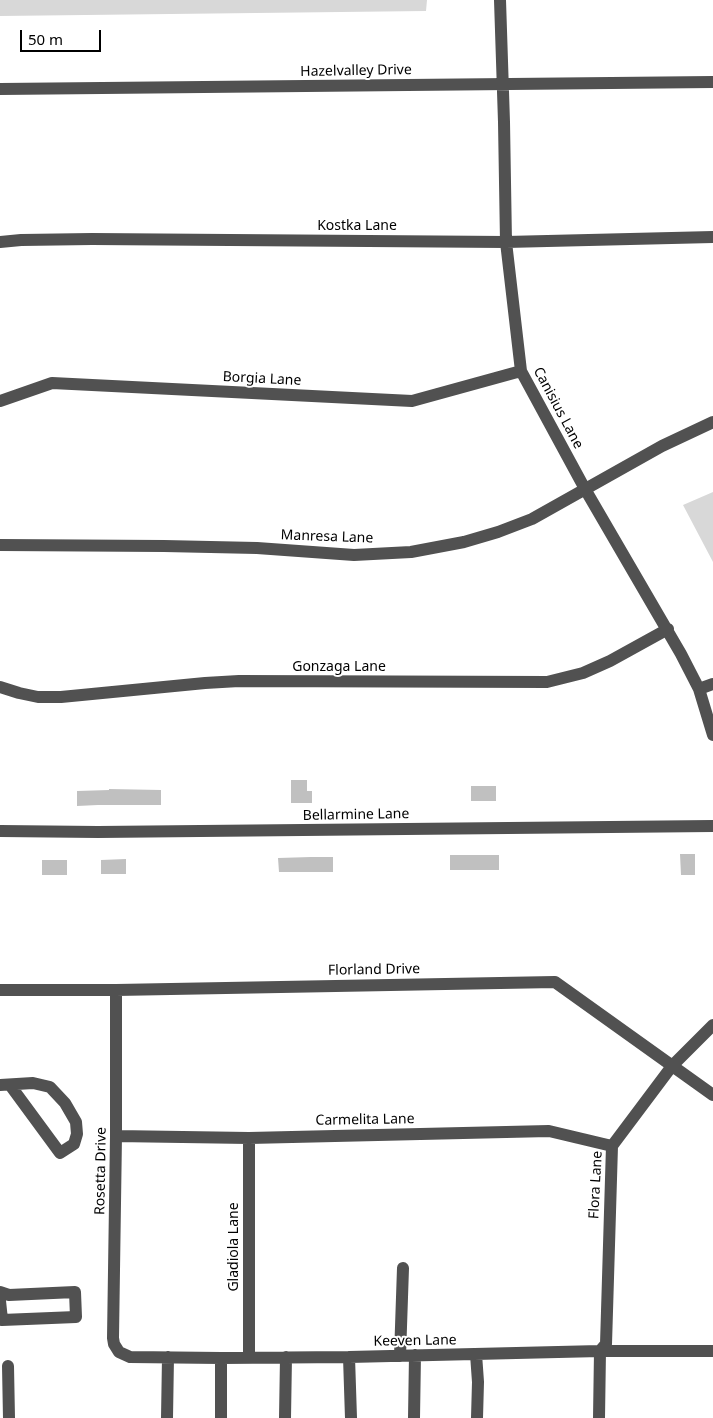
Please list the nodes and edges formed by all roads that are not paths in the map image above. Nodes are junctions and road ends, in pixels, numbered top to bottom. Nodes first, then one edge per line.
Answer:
1 (500, 0) edge
2 (713, 82) edge
3 (503, 84) junction
4 (0, 89) edge
5 (713, 237) edge
6 (0, 242) edge
7 (506, 242) junction
8 (521, 371) junction
9 (0, 401) edge
10 (713, 422) edge
11 (585, 490) junction
12 (0, 545) edge
13 (668, 629) junction
14 (713, 684) edge
15 (0, 687) edge
16 (699, 689) junction
17 (713, 735) edge
18 (713, 826) edge
19 (0, 831) edge
20 (0, 990) edge
21 (116, 990) junction
22 (713, 1025) edge
23 (672, 1066) junction
24 (5, 1085) edge
25 (713, 1095) edge
26 (116, 1136) junction
27 (249, 1138) junction
28 (612, 1146) junction
29 (404, 1268) dead end
30 (0, 1292) edge
31 (0, 1301) edge
32 (713, 1350) edge
33 (119, 1352) joint
34 (600, 1352) junction
35 (476, 1354) junction
36 (286, 1356) junction
37 (400, 1356) junction
38 (415, 1356) junction
39 (168, 1357) junction
40 (249, 1357) junction
41 (349, 1357) junction
42 (221, 1358) junction
43 (7, 1366) edge
44 (9, 1418) edge
45 (167, 1418) edge
46 (221, 1418) edge
47 (285, 1418) edge
48 (351, 1418) edge
49 (414, 1418) edge
50 (477, 1418) edge
51 (599, 1418) edge

1 - 3 street, Canisius Lane
2 - 3 street, Hazelvalley Drive
3 - 4 street, Hazelvalley Drive
3 - 7 street, Canisius Lane
5 - 7 street, Kostka Lane
6 - 7 street, Kostka Lane
7 - 8 street, Canisius Lane
8 - 9 street, Borgia Lane
8 - 11 street, Canisius Lane
10 - 11 street, Manresa Lane
11 - 12 street, Manresa Lane
11 - 13 street, Canisius Lane
13 - 15 street, Gonzaga Lane
13 - 16 street, Canisius Lane
14 - 16 street
16 - 17 street, Canisius Lane
18 - 19 street, Bellarmine Lane
20 - 21 street, Florland Drive
21 - 23 street, Florland Drive
21 - 26 street, Rosetta Drive
22 - 23 street, Flora Lane
23 - 25 street, Florland Drive
23 - 28 street, Flora Lane
24 - 24 street
26 - 27 street, Carmelita Lane
26 - 33 street, Rosetta Drive
27 - 28 street, Carmelita Lane
27 - 40 street, Gladiola Lane
28 - 34 street, Flora Lane
29 - 37 street
30 - 31 street
32 - 34 street, Keeven Lane
33 - 39 street, Keeven Lane
34 - 35 street, Keeven Lane
34 - 51 street, Flora Lane
35 - 38 street, Keeven Lane
35 - 50 street
36 - 40 street, Keeven Lane
36 - 41 street, Keeven Lane
36 - 47 street
37 - 38 street, Keeven Lane
37 - 41 street, Keeven Lane
38 - 49 street
39 - 42 street, Keeven Lane
39 - 45 street
40 - 42 street, Keeven Lane
41 - 48 street
42 - 46 street
43 - 44 street

